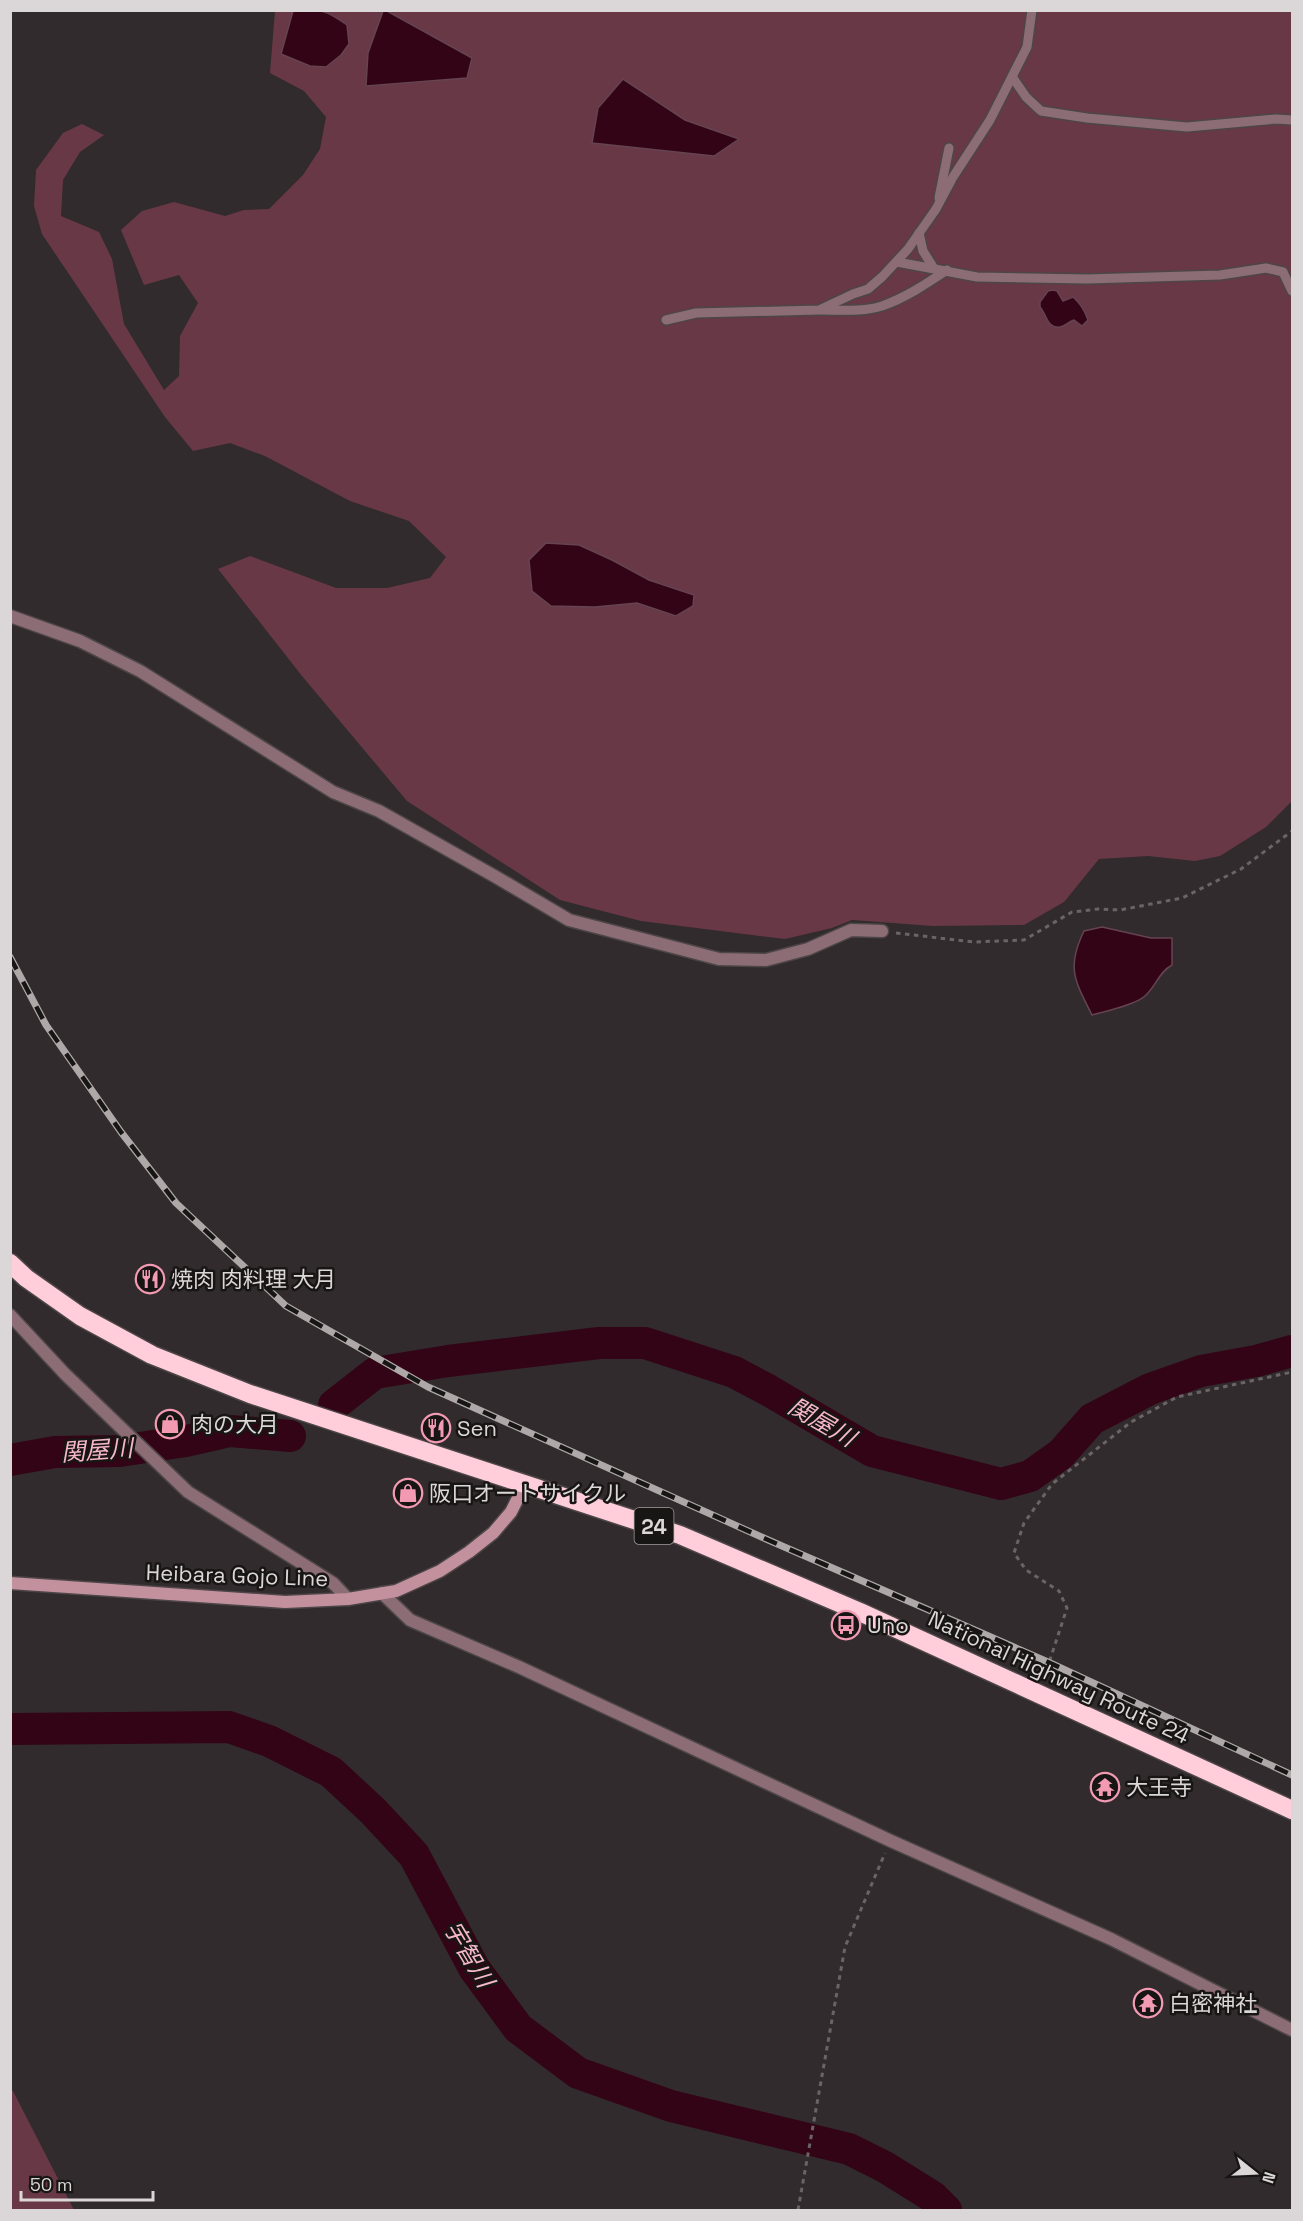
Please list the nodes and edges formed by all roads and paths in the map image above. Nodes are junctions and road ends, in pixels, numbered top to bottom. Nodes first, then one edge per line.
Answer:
1 (1032, 10) edge
2 (1012, 78) junction
3 (1293, 120) edge
4 (949, 148) dead end
5 (936, 209) junction
6 (919, 233) junction
7 (897, 262) junction
8 (933, 267) junction
9 (947, 270) junction
10 (1293, 291) edge
11 (819, 310) junction
12 (666, 320) dead end
13 (10, 616) edge
14 (1293, 831) edge
15 (882, 931) joint
16 (10, 1263) edge
17 (10, 1315) edge
18 (1293, 1372) edge
19 (525, 1484) junction
20 (10, 1583) edge
21 (382, 1593) junction
22 (348, 1599) junction
23 (1048, 1662) dead end
24 (1293, 1810) edge
25 (891, 1841) junction
26 (1293, 2030) edge
27 (798, 2211) edge

1 - 2 lane
2 - 3 lane
2 - 5 lane
4 - 5 lane
5 - 6 lane
6 - 7 lane
6 - 8 lane
7 - 8 lane
7 - 11 lane
8 - 9 lane
9 - 10 lane
9 - 11 lane
11 - 12 lane
13 - 15 street
14 - 15 path
16 - 19 highway, National Highway Route 24 / 24
17 - 22 street
18 - 23 path
19 - 21 main road, Heibara Gojo Line
19 - 24 highway, National Highway Route 24 / 24
20 - 22 main road, Heibara Gojo Line
21 - 22 main road, Heibara Gojo Line
21 - 25 street
25 - 26 street
25 - 27 path

